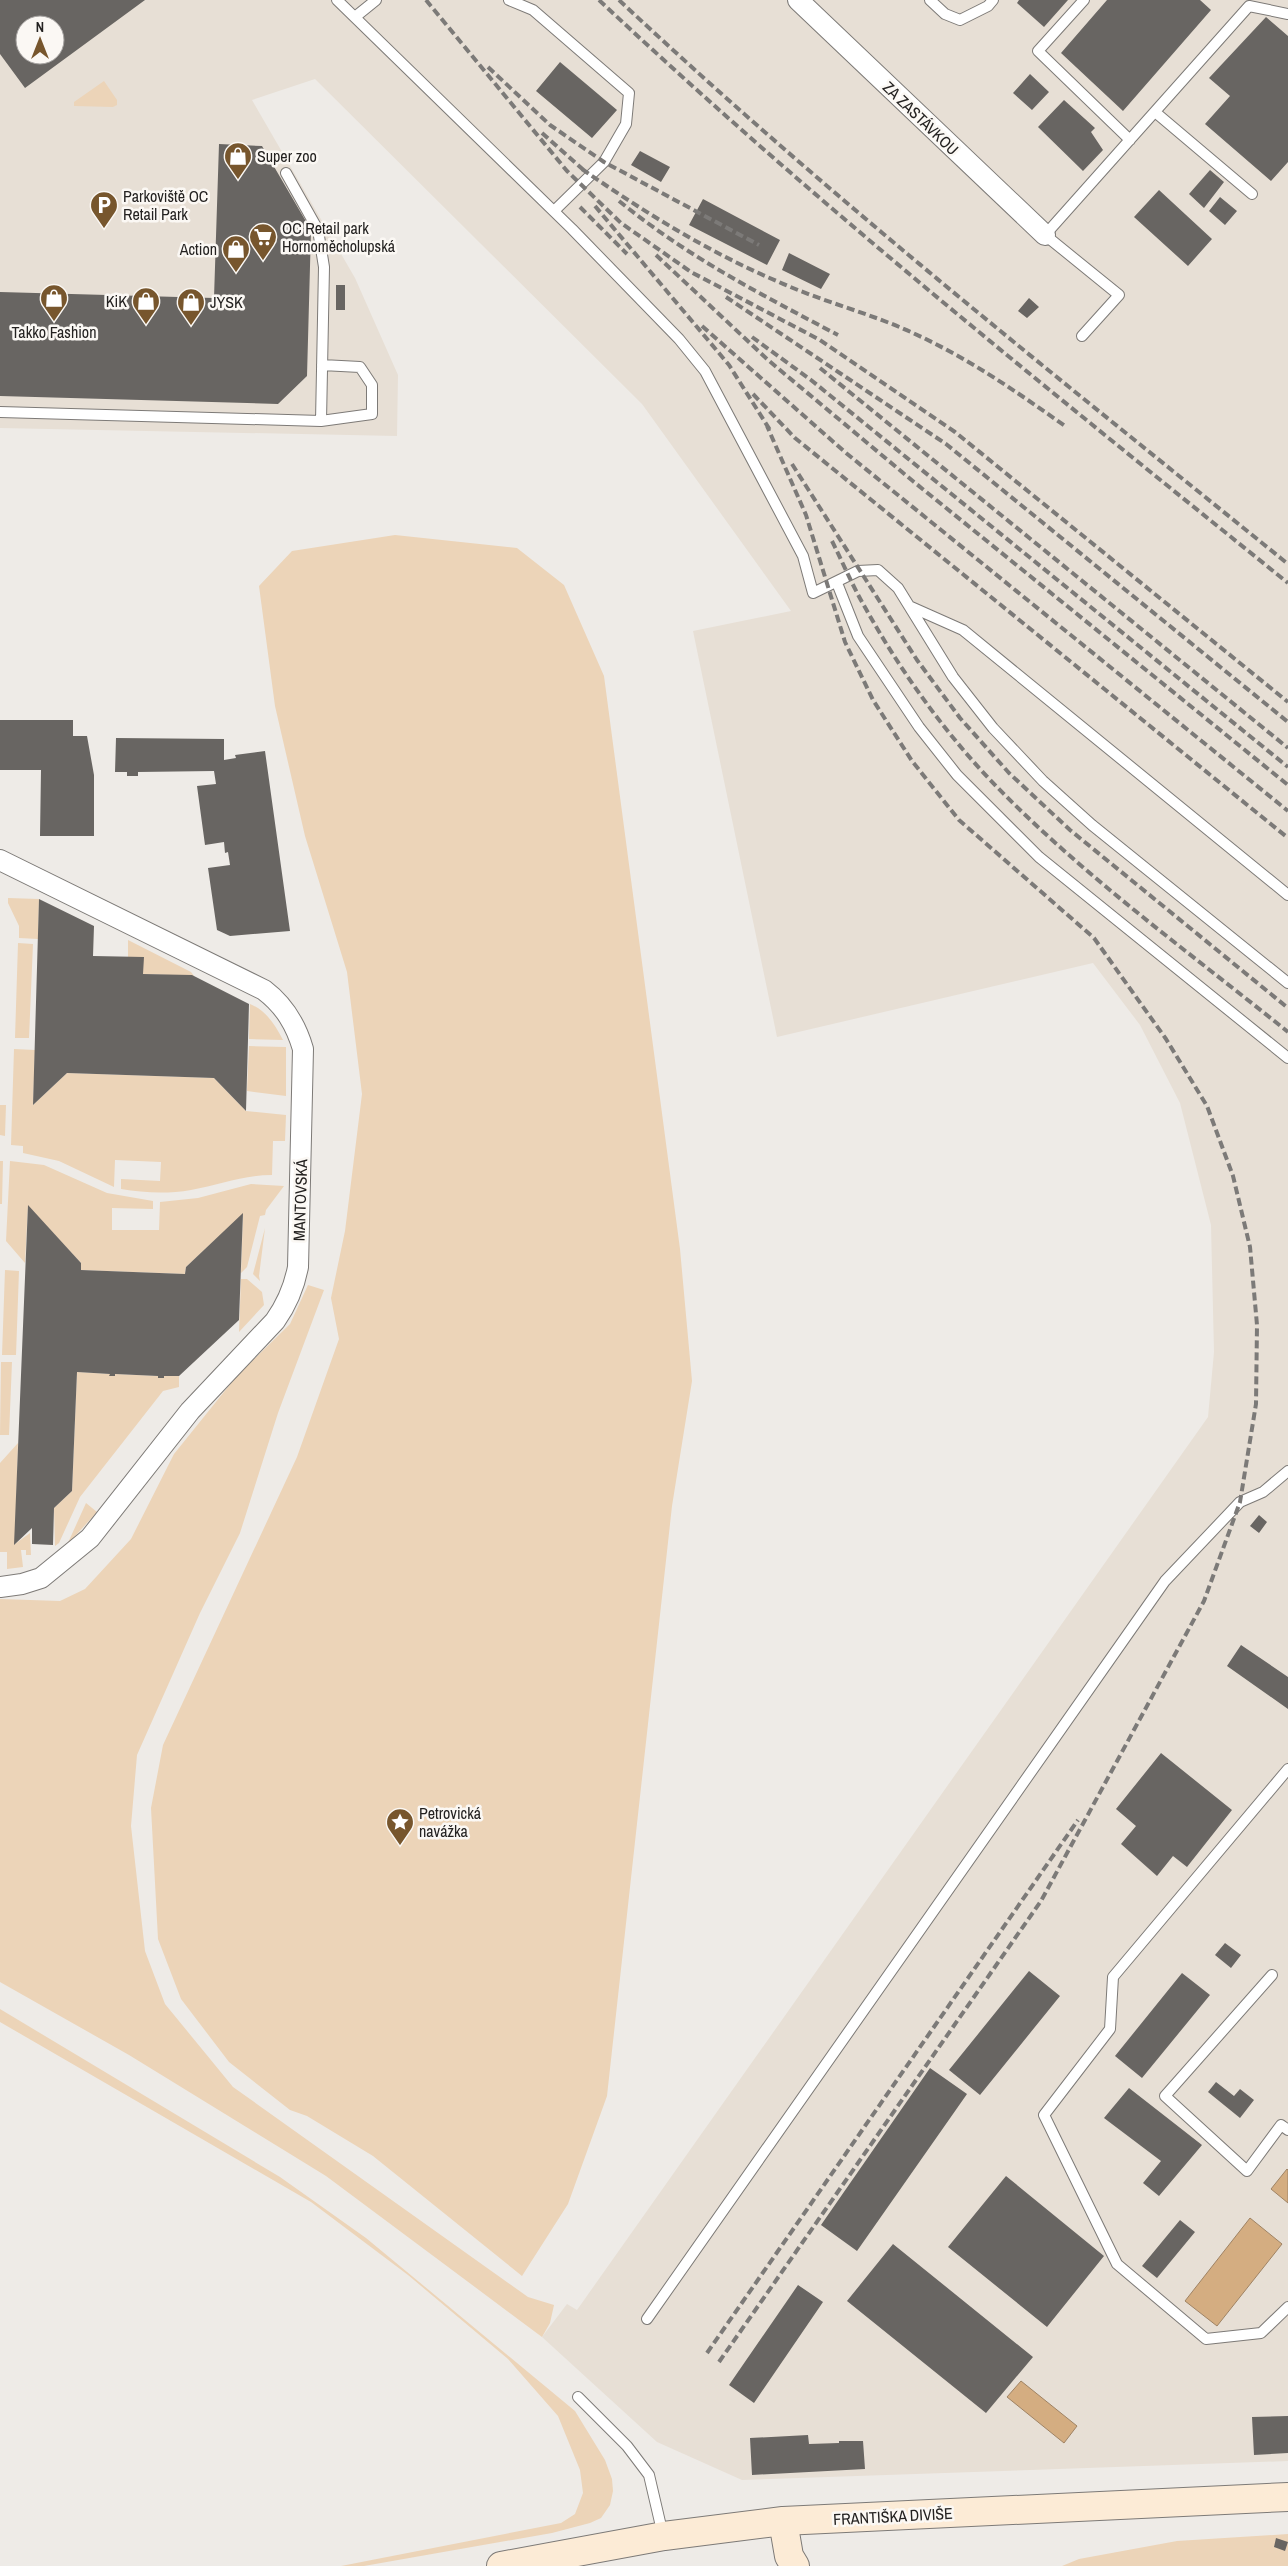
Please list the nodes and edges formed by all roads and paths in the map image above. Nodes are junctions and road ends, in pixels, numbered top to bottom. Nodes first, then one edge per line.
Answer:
1 (337, 0) edge
2 (376, 0) edge
3 (509, 0) edge
4 (798, 0) edge
5 (930, 0) edge
6 (993, 0) edge
7 (1084, 0) edge
8 (1246, 3) edge
9 (1288, 14) edge
10 (355, 17) junction
11 (1155, 112) junction
12 (1130, 140) junction
13 (286, 173) dead end
14 (1252, 194) dead end
15 (554, 212) junction
16 (1044, 235) junction
17 (1082, 336) dead end
18 (322, 365) junction
19 (0, 412) edge
20 (321, 421) junction
21 (837, 583) junction
22 (908, 605) junction
23 (0, 860) edge
24 (1288, 895) edge
25 (1288, 983) edge
26 (1288, 1058) edge
27 (1288, 1471) edge
28 (0, 1587) edge
29 (1288, 1769) edge
30 (1272, 1975) dead end
31 (1288, 2130) edge
32 (1288, 2307) edge
33 (647, 2319) dead end
34 (578, 2397) dead end
35 (1288, 2498) edge
36 (783, 2521) junction
37 (664, 2536) junction
38 (501, 2566) edge
39 (795, 2566) edge

1 - 10 lane
2 - 10 lane
3 - 15 lane
4 - 16 street, ZA ZASTÁVKOU
5 - 6 lane
7 - 12 lane
8 - 9 lane
8 - 11 lane
10 - 15 lane
11 - 12 lane
11 - 14 lane
12 - 16 lane
13 - 18 lane
15 - 21 lane
16 - 17 lane
18 - 20 lane
18 - 20 lane
19 - 20 lane
21 - 22 lane
21 - 26 lane
22 - 24 lane
22 - 25 lane
23 - 28 street, MANTOVSKÁ
27 - 33 lane
29 - 32 lane
30 - 31 lane
34 - 37 lane
35 - 36 main road, FRANTIŠKA DIVIŠE
36 - 37 main road, FRANTIŠKA DIVIŠE
36 - 39 main road
37 - 38 main road, FRANTIŠKA DIVIŠE

